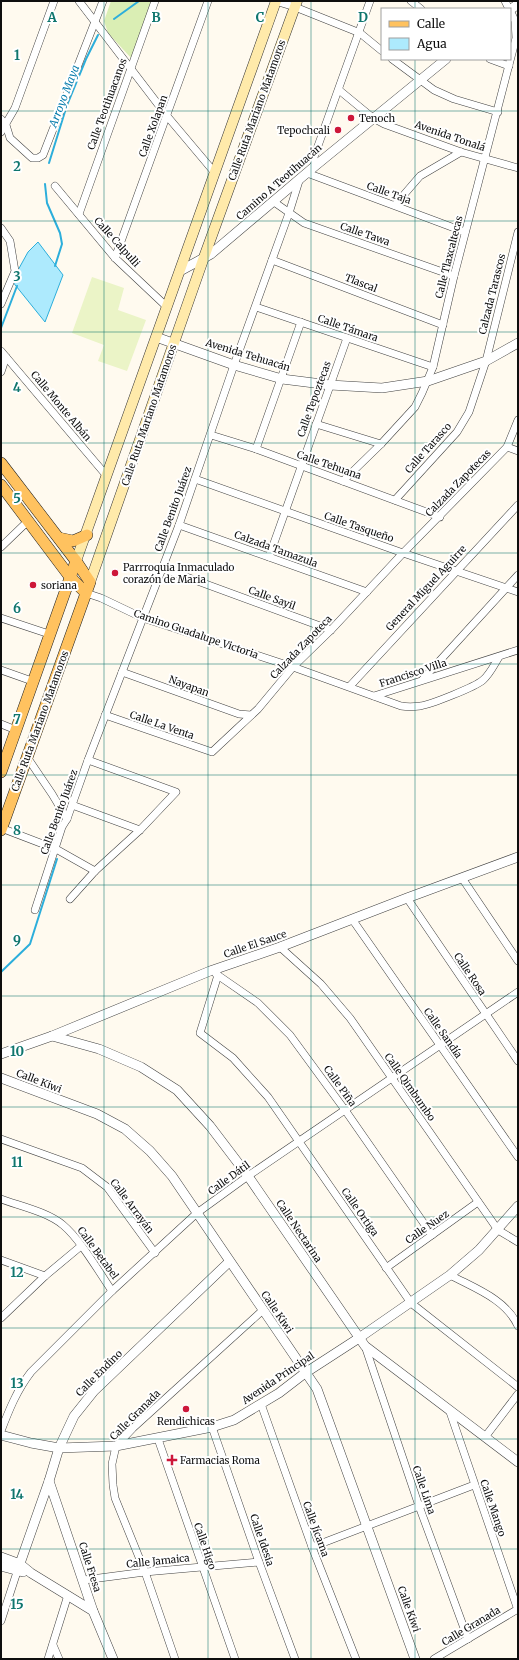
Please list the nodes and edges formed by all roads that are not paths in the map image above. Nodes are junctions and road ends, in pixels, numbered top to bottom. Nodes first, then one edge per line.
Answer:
1 (54, 1) edge
2 (79, 1) edge
3 (103, 1) edge
4 (155, 1) edge
5 (208, 1) edge
6 (275, 1) edge
7 (370, 1) edge
8 (411, 1) edge
9 (296, 4) edge
10 (420, 8) edge
11 (511, 12) edge
12 (95, 22) junction
13 (360, 34) junction
14 (381, 50) edge
15 (511, 58) edge
16 (393, 60) edge
17 (445, 60) edge
18 (493, 60) edge
19 (510, 60) edge
20 (509, 66) junction
21 (130, 69) junction
22 (419, 80) junction
23 (339, 90) junction
24 (498, 112) junction
25 (167, 116) junction
26 (373, 118) junction
27 (3, 122) edge
28 (1, 132) edge
29 (461, 152) junction
30 (484, 159) junction
31 (314, 166) junction
32 (518, 168) edge
33 (215, 173) junction
34 (306, 173) junction
35 (299, 181) junction
36 (55, 186) dead end
37 (274, 202) junction
38 (395, 205) junction
39 (289, 213) junction
40 (79, 214) junction
41 (1, 228) edge
42 (465, 232) junction
43 (518, 232) edge
44 (116, 258) junction
45 (203, 260) junction
46 (272, 260) junction
47 (180, 272) junction
48 (454, 276) junction
49 (1, 304) edge
50 (167, 307) junction
51 (256, 307) junction
52 (301, 322) junction
53 (443, 325) junction
54 (156, 337) junction
55 (347, 338) junction
56 (174, 342) junction
57 (518, 343) edge
58 (1, 351) edge
59 (6, 357) junction
60 (486, 361) junction
61 (234, 365) junction
62 (434, 367) junction
63 (1, 372) edge
64 (282, 379) junction
65 (428, 381) junction
66 (330, 385) junction
67 (518, 420) edge
68 (316, 424) junction
69 (211, 435) junction
70 (381, 444) junction
71 (507, 447) junction
72 (256, 449) junction
73 (518, 450) edge
74 (1, 463) edge
75 (301, 466) junction
76 (106, 475) junction
77 (195, 479) junction
78 (343, 481) junction
79 (1, 485) edge
80 (395, 500) junction
81 (518, 505) edge
82 (285, 512) junction
83 (440, 517) junction
84 (28, 521) junction
85 (179, 525) junction
86 (87, 535) junction
87 (59, 538) junction
88 (1, 547) edge
89 (403, 553) junction
90 (269, 557) junction
91 (76, 561) junction
92 (162, 568) junction
93 (455, 571) junction
94 (518, 575) edge
95 (70, 576) junction
96 (88, 588) junction
97 (506, 588) junction
98 (367, 592) junction
99 (518, 592) edge
100 (101, 598) junction
101 (1, 618) edge
102 (143, 618) junction
103 (331, 630) junction
104 (49, 634) junction
105 (518, 650) edge
106 (499, 657) junction
107 (293, 667) junction
108 (1, 670) edge
109 (122, 672) junction
110 (423, 679) junction
111 (32, 681) junction
112 (350, 686) junction
113 (374, 696) junction
114 (105, 715) junction
115 (251, 715) junction
116 (1, 724) edge
117 (16, 730) junction
118 (212, 752) joint
119 (27, 757) junction
120 (88, 760) junction
121 (1, 772) edge
122 (1, 802) edge
123 (72, 805) junction
124 (7, 815) junction
125 (67, 819) junction
126 (1, 829) edge
127 (140, 830) junction
128 (56, 849) junction
129 (517, 858) edge
130 (95, 871) junction
131 (462, 878) junction
132 (406, 898) junction
133 (70, 899) dead end
134 (35, 910) dead end
135 (352, 919) junction
136 (280, 947) junction
137 (518, 961) edge
138 (214, 973) junction
139 (518, 992) edge
140 (485, 1014) junction
141 (52, 1036) junction
142 (439, 1045) junction
143 (1, 1054) edge
144 (518, 1061) edge
145 (1, 1078) edge
146 (391, 1078) junction
147 (345, 1110) junction
148 (1, 1139) edge
149 (299, 1142) junction
150 (518, 1157) edge
151 (248, 1176) junction
152 (1, 1199) edge
153 (478, 1202) junction
154 (518, 1206) edge
155 (197, 1214) junction
156 (498, 1230) junction
157 (432, 1235) junction
158 (518, 1242) edge
159 (81, 1246) junction
160 (155, 1253) junction
161 (1, 1260) edge
162 (229, 1262) junction
163 (386, 1268) junction
164 (450, 1275) junction
165 (45, 1276) junction
166 (112, 1291) junction
167 (411, 1303) junction
168 (262, 1310) junction
169 (1, 1318) edge
170 (518, 1326) edge
171 (362, 1342) junction
172 (305, 1373) junction
173 (518, 1387) edge
174 (518, 1394) edge
175 (261, 1404) junction
176 (450, 1412) junction
177 (212, 1427) junction
178 (1, 1431) edge
179 (1, 1435) edge
180 (485, 1437) junction
181 (158, 1439) junction
182 (116, 1446) junction
183 (59, 1448) junction
184 (518, 1462) edge
185 (49, 1481) junction
186 (474, 1485) junction
187 (419, 1506) junction
188 (367, 1525) junction
189 (312, 1546) junction
190 (1, 1557) edge
191 (259, 1562) junction
192 (1, 1566) edge
193 (202, 1567) junction
194 (18, 1568) junction
195 (145, 1572) junction
196 (84, 1580) junction
197 (68, 1595) junction
198 (518, 1610) edge
199 (93, 1611) junction
200 (1, 1621) edge
201 (468, 1639) junction
202 (53, 1645) junction
203 (48, 1659) edge
204 (59, 1659) edge
205 (113, 1659) edge
206 (175, 1659) edge
207 (235, 1659) edge
208 (295, 1659) edge
209 (356, 1659) edge
210 (415, 1659) edge
211 (434, 1659) edge

1 - 27 street
2 - 12 street
3 - 12 street
4 - 21 street, Calle Teotihuacanos
5 - 25 street, Calle Xolapan
6 - 9 street
6 - 33 main road, Calle Ruta Mariano Matamoros
7 - 13 street
8 - 10 street
9 - 13 street
9 - 45 main road, Calle Ruta Mariano Matamoros
11 - 15 street, Calle Tlaxcaltecas
12 - 21 street
12 - 27 street
13 - 14 street
13 - 23 street
16 - 22 street
17 - 22 street, Camino A Teotihuacán
18 - 20 street
19 - 20 street, Calle Tlaxcaltecas
20 - 24 street, Calle Tlaxcaltecas
21 - 25 street
21 - 40 street, Calle Teotihuacanos
22 - 24 street
22 - 26 street, Camino A Teotihuacán
23 - 26 street, Avenida Tonalá
23 - 31 street
24 - 30 street, Calle Tlaxcaltecas
25 - 33 street
25 - 44 street, Calle Xolapan
26 - 29 street, Avenida Tonalá
26 - 31 street, Camino A Teotihuacán
27 - 28 street
29 - 30 street, Avenida Tonalá
29 - 38 street
30 - 32 street, Avenida Tonalá
30 - 42 street, Calle Tlaxcaltecas
31 - 34 street, Camino A Teotihuacán
33 - 47 main road, Calle Ruta Mariano Matamoros
34 - 35 street, Camino A Teotihuacán
34 - 38 street, Calle Taja
35 - 37 street, Camino A Teotihuacán
35 - 39 street, Calle Benito Juárez
36 - 40 street, Calle Calpulli
37 - 39 street, Calle Tawa
37 - 45 street, Camino A Teotihuacán
38 - 42 street, Calle Taja
39 - 46 street, Calle Benito Juárez
39 - 48 street, Calle Tawa
40 - 44 street, Calle Calpulli
41 - 49 street
42 - 48 street, Calle Tlaxcaltecas
43 - 60 street, Calzada Tarascos
44 - 50 street, Calle Calpulli
45 - 47 street, Camino A Teotihuacán
45 - 56 main road, Calle Ruta Mariano Matamoros
46 - 51 street, Calle Benito Juárez
46 - 53 street, Tlascal
47 - 50 main road, Calle Ruta Mariano Matamoros
48 - 53 street, Calle Tlaxcaltecas
50 - 54 main road, Calle Ruta Mariano Matamoros
51 - 52 street, Calle Támara
51 - 61 street, Calle Benito Juárez
52 - 55 street, Calle Támara
52 - 64 street
53 - 62 street, Calle Tlaxcaltecas
54 - 56 street, Avenida Tehuacán
54 - 76 main road, Calle Ruta Mariano Matamoros
55 - 62 street, Calle Támara
55 - 66 street, Calle Tepoztecas
56 - 61 street, Avenida Tehuacán
56 - 96 main road, Calle Ruta Mariano Matamoros
57 - 60 street, Avenida Tehuacán
58 - 59 street, Calle Monte Albán
59 - 63 street
59 - 76 street, Calle Monte Albán
60 - 65 street, Avenida Tehuacán
60 - 80 street, Calle Tarasco
61 - 64 street, Avenida Tehuacán
61 - 69 street, Calle Benito Juárez
62 - 65 street, Calle Tlaxcaltecas
64 - 66 street, Avenida Tehuacán
64 - 72 street
65 - 66 street, Avenida Tehuacán
65 - 70 street, Calle Tlaxcaltecas
66 - 68 street, Calle Tepoztecas
67 - 71 street, Calzada Zapotecas
68 - 70 street
68 - 75 street, Calle Tepoztecas
69 - 72 street, Calle Tehuana
69 - 77 street, Calle Benito Juárez
70 - 78 street, Calle Tlaxcaltecas
71 - 73 street
71 - 83 street, Calzada Zapotecas
72 - 75 street, Calle Tehuana
74 - 87 main road, Camino Guadalupe Victoria
75 - 78 street, Calle Tehuana
75 - 82 street, Calle Tepoztecas
76 - 86 main road, Calle Ruta Mariano Matamoros
77 - 82 street, Calle Tasqueño
77 - 85 street, Calle Benito Juárez
78 - 80 street, Calle Tehuana
79 - 84 main road, Camino Guadalupe Victoria
80 - 83 street, Calle Tehuana
81 - 93 street, General Miguel Aguirre
82 - 89 street, Calle Tasqueño
82 - 90 street, Calle Tepoztecas
83 - 89 street, Calzada Zapotecas
84 - 88 street
84 - 95 main road, Camino Guadalupe Victoria
85 - 90 street, Calzada Tamazula
85 - 92 street, Calle Benito Juárez
86 - 87 main road
86 - 91 main road, Calle Ruta Mariano Matamoros
87 - 91 main road, Camino Guadalupe Victoria
89 - 93 street, Calle Tasqueño
89 - 98 street, Calzada Zapoteca
90 - 98 street, Calzada Tamazula
91 - 95 main road, Calle Ruta Mariano Matamoros
91 - 96 main road, Camino Guadalupe Victoria
92 - 102 street, Calle Benito Juárez
92 - 103 street, Calle Sayil
93 - 97 street, Calle Tasqueño
93 - 112 street, General Miguel Aguirre
94 - 97 street
95 - 96 main road, Camino Guadalupe Victoria
95 - 104 main road, Calle Ruta Mariano Matamoros
96 - 100 street, Camino Guadalupe Victoria
96 - 100 street, Camino Guadalupe Victoria
96 - 119 main road, Calle Ruta Mariano Matamoros
97 - 99 street, Calle Tasqueño
97 - 110 street
98 - 103 street, Calzada Zapoteca
100 - 102 street, Camino Guadalupe Victoria
101 - 104 street
102 - 107 street, Camino Guadalupe Victoria
102 - 109 street, Calle Benito Juárez
103 - 107 street, Calzada Zapoteca
104 - 111 main road, Calle Ruta Mariano Matamoros
105 - 106 street, Francisco Villa
106 - 110 street, Francisco Villa
106 - 113 street
107 - 112 street, Francisco Villa
107 - 115 street, Calzada Zapoteca
108 - 111 street
109 - 114 street, Calle Benito Juárez
109 - 115 street, Nayapan
110 - 113 street, Francisco Villa
111 - 117 main road, Calle Ruta Mariano Matamoros
112 - 113 street, Francisco Villa
114 - 118 street, Calle La Venta
114 - 120 street, Calle Benito Juárez
115 - 118 street, Calzada Zapoteca
116 - 117 street
117 - 121 main road, Calle Ruta Mariano Matamoros
119 - 124 main road, Calle Ruta Mariano Matamoros
119 - 125 street
120 - 123 street, Calle Benito Juárez
120 - 127 street
122 - 124 main road
123 - 125 street, Calle Benito Juárez
123 - 127 street
124 - 126 main road, Calle Ruta Mariano Matamoros
125 - 128 street, Calle Benito Juárez
126 - 128 street
127 - 130 street
128 - 130 street
128 - 134 street, Calle Benito Juárez
129 - 131 street, Calle El Sauce
130 - 133 street
131 - 132 street, Calle El Sauce
131 - 137 street
132 - 135 street, Calle El Sauce
132 - 140 street, Calle Rosa
135 - 136 street, Calle El Sauce
135 - 142 street, Calle Sandía
136 - 138 street, Calle El Sauce
136 - 146 street, Calle Qimbumbo
138 - 141 street, Calle El Sauce
138 - 147 street, Calle Piña
138 - 149 street, Calle Ortiga
139 - 140 street, Calle Dátil
140 - 142 street, Calle Dátil
140 - 144 street, Calle Rosa
141 - 143 street, Calle El Sauce
141 - 151 street, Calle Nectarina
142 - 146 street, Calle Dátil
142 - 150 street, Calle Sandía
145 - 155 street, Calle Kiwi
146 - 147 street, Calle Dátil
146 - 153 street, Calle Qimbumbo
147 - 149 street, Calle Dátil
147 - 157 street, Calle Piña
148 - 160 street, Calle Arrayán
149 - 151 street, Calle Dátil
149 - 163 street, Calle Ortiga
151 - 155 street, Calle Dátil
151 - 171 street, Calle Nectarina
152 - 159 street, Calle Betabel
153 - 156 street, Calle Qimbumbo
153 - 157 street, Calle Nuez
154 - 156 street, Avenida Principal
155 - 160 street, Calle Dátil
155 - 162 street, Calle Kiwi
156 - 158 street, Calle Qimbumbo
156 - 164 street, Avenida Principal
157 - 163 street, Calle Nuez
159 - 165 street
159 - 166 street, Calle Betabel
160 - 166 street, Calle Dátil
161 - 165 street
162 - 168 street, Calle Kiwi
162 - 183 street, Calle Endino
163 - 167 street, Calle Ortiga
164 - 167 street, Avenida Principal
164 - 170 street
165 - 169 street
166 - 178 street, Calle Dátil
167 - 171 street, Avenida Principal
167 - 173 street, Calle Ortiga
168 - 172 street, Calle Kiwi
168 - 182 street, Calle Granada
171 - 172 street, Avenida Principal
171 - 176 street, Calle Nectarina
171 - 187 street, Calle Lima
172 - 175 street, Avenida Principal
172 - 188 street, Calle Kiwi
174 - 180 street
175 - 177 street, Avenida Principal
175 - 189 street, Calle Jícama
176 - 180 street, Calle Nectarina
176 - 186 street, Calle Mango
177 - 181 street, Avenida Principal
177 - 191 street, Calle Idesia
179 - 183 street, Avenida Principal
180 - 184 street, Calle Nectarina
181 - 182 street, Avenida Principal
181 - 193 street, Calle Higo
182 - 183 street, Avenida Principal
182 - 195 street, Calle Granada
183 - 185 street, Calle Endino
185 - 194 street, Calle Endino
185 - 196 street, Calle Fresa
186 - 187 street
186 - 198 street, Calle Mango
187 - 188 street
187 - 201 street, Calle Lima
188 - 189 street
188 - 210 street, Calle Kiwi
189 - 209 street, Calle Jícama
190 - 194 street
191 - 193 street, Calle Jamaica
191 - 208 street, Calle Idesia
192 - 194 street
193 - 195 street, Calle Jamaica
193 - 207 street, Calle Higo
194 - 197 street
194 - 200 street, Calle Endino
195 - 196 street, Calle Jamaica
195 - 206 street, Calle Granada
196 - 199 street, Calle Fresa
197 - 199 street
197 - 202 street
198 - 201 street, Calle Granada
199 - 205 street, Calle Fresa
201 - 211 street, Calle Granada
202 - 203 street
202 - 204 street

